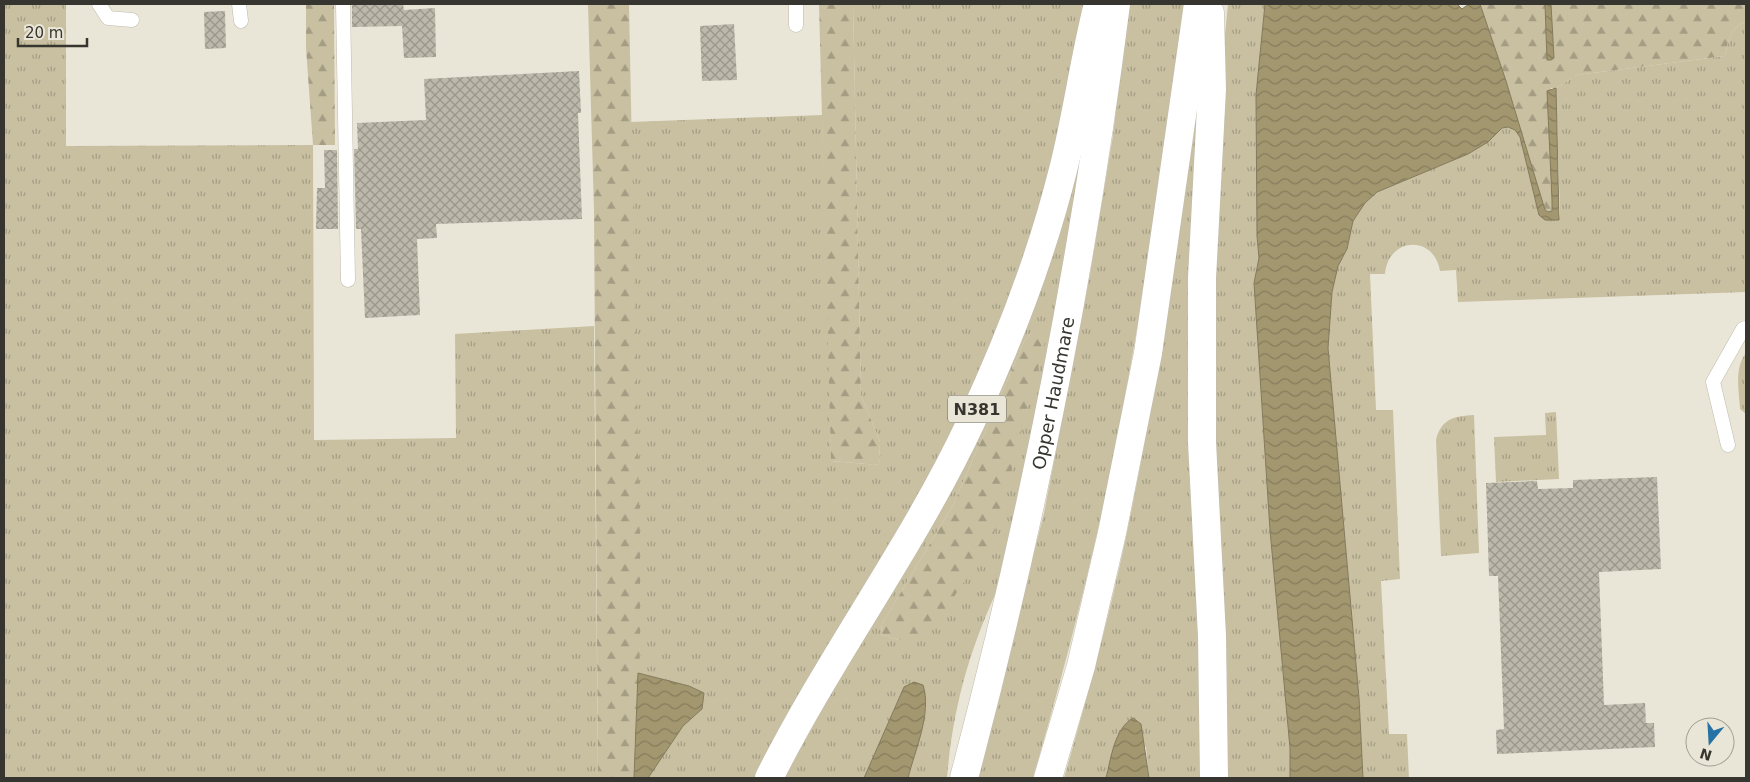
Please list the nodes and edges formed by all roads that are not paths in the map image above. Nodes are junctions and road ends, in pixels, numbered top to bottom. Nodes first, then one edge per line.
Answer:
1 (100, 4) edge
2 (239, 4) edge
3 (343, 4) edge
4 (796, 4) edge
5 (1098, 4) edge
6 (1116, 4) edge
7 (1198, 4) edge
8 (1210, 4) edge
9 (132, 20) dead end
10 (241, 21) dead end
11 (796, 25) dead end
12 (348, 280) dead end
13 (1746, 328) edge
14 (1728, 445) dead end
15 (770, 778) edge
16 (964, 778) edge
17 (1048, 778) edge
18 (1214, 778) edge

1 - 9 lane
2 - 10 lane
3 - 12 lane
4 - 11 lane
5 - 15 highway, N381
6 - 16 highway, Opper Haudmare
7 - 17 highway
8 - 18 highway
13 - 14 lane

